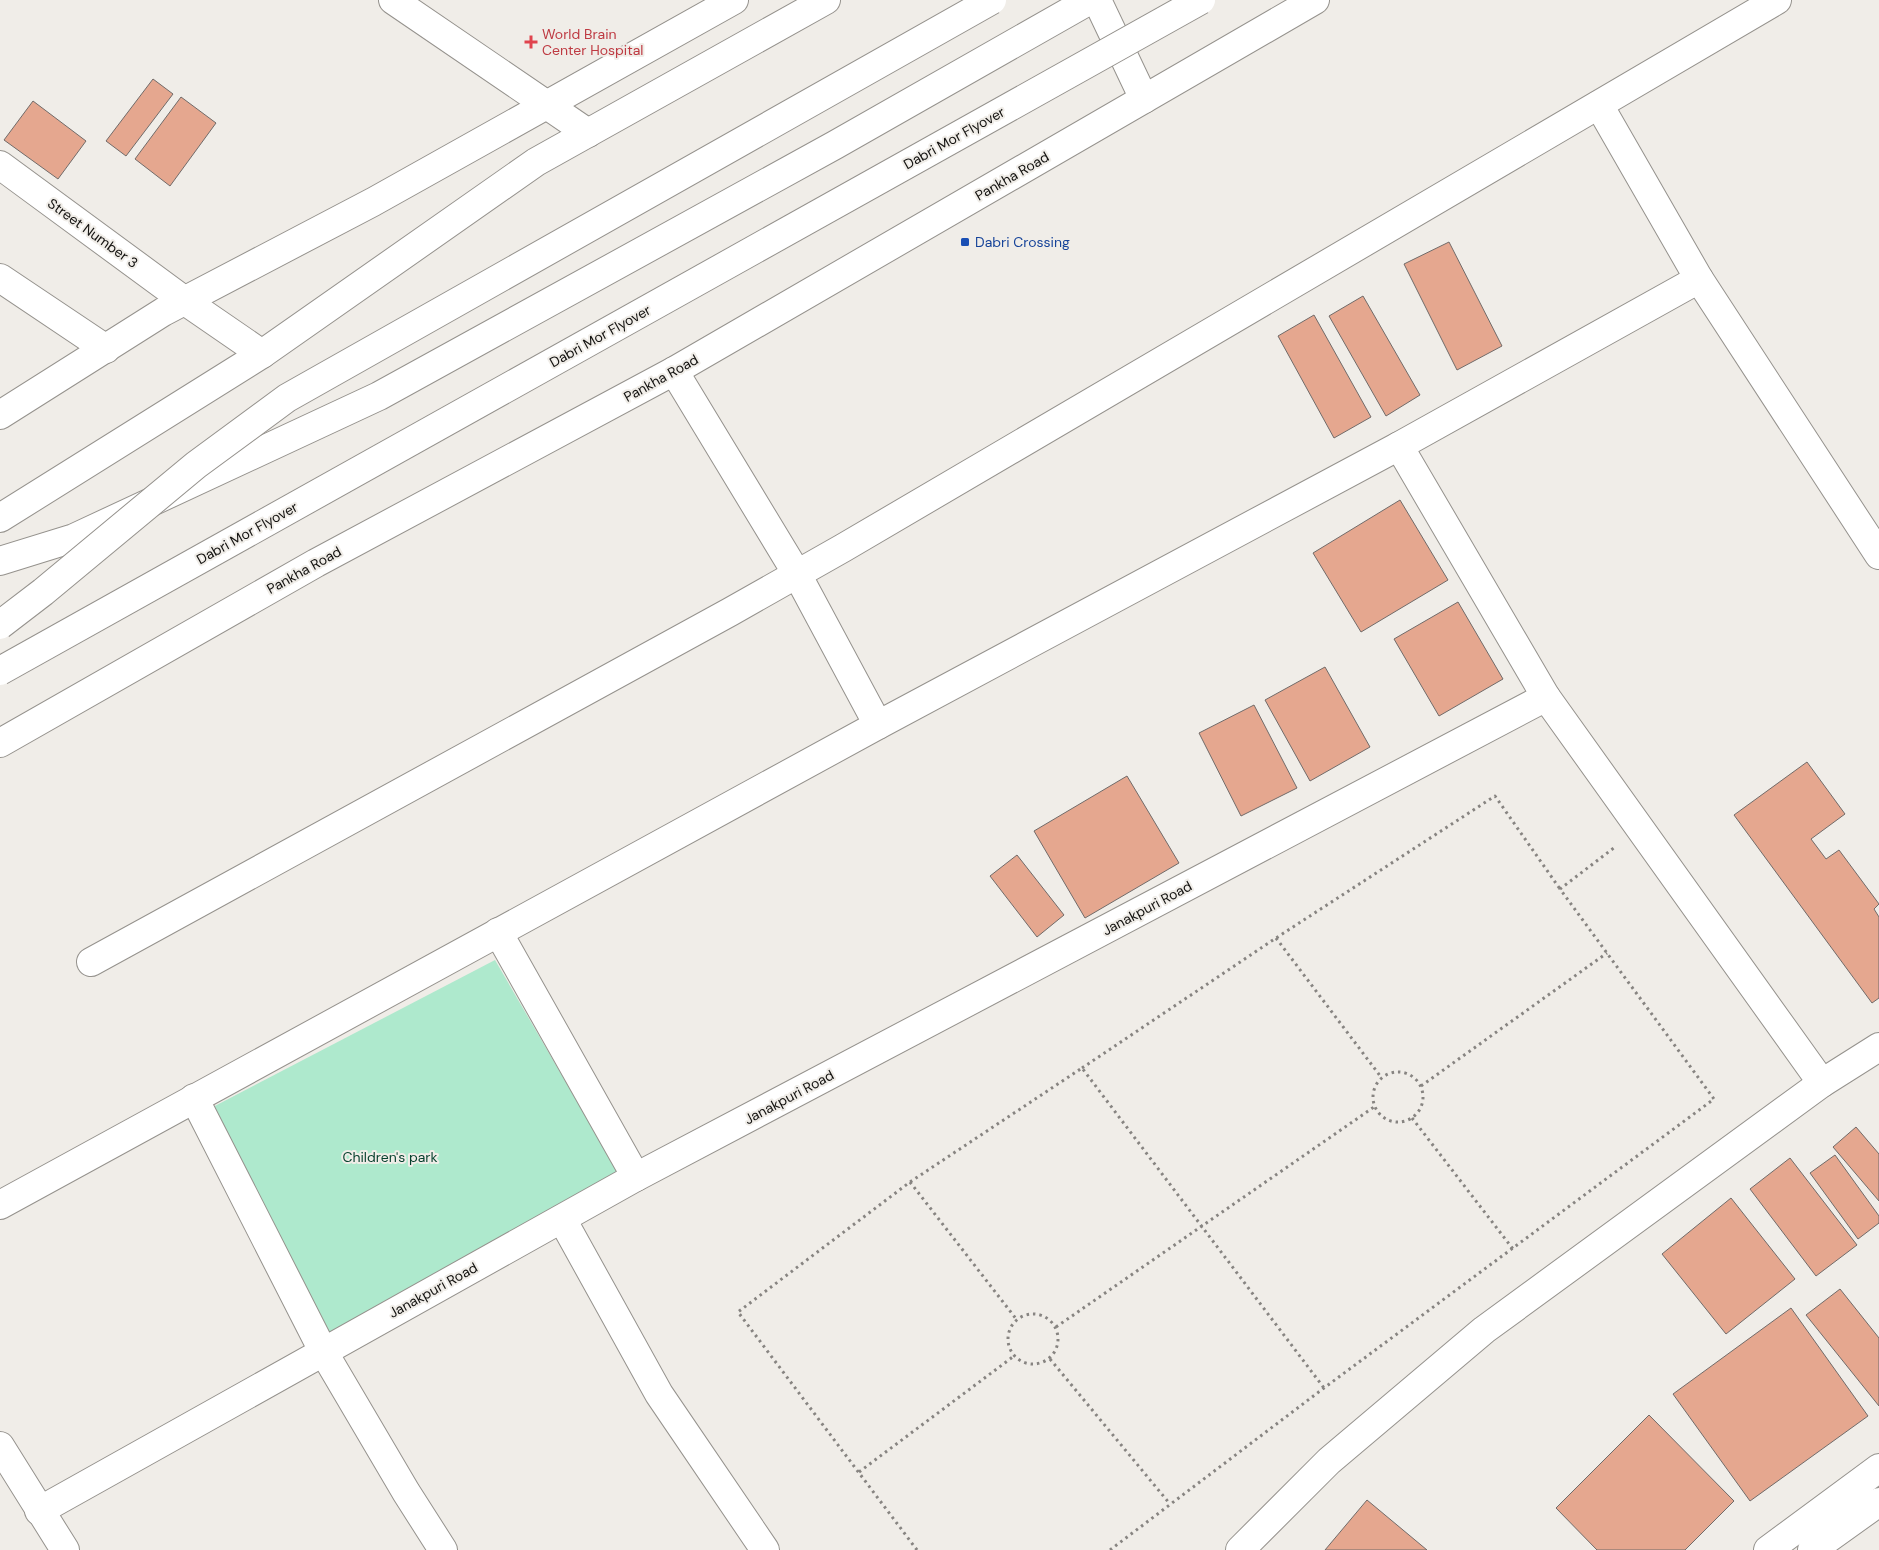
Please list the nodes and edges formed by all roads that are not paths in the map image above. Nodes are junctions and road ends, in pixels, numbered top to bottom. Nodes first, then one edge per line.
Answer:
1 (394, 0) edge
2 (734, 0) edge
3 (826, 0) edge
4 (992, 0) edge
5 (1090, 0) edge
6 (1097, 0) edge
7 (1201, 0) edge
8 (1315, 0) edge
9 (1777, 0) edge
10 (1144, 99) junction
11 (547, 105) junction
12 (1599, 105) junction
13 (588, 133) junction
14 (0, 165) edge
15 (0, 278) edge
16 (1699, 279) junction
17 (185, 301) junction
18 (106, 349) junction
19 (262, 354) junction
20 (674, 371) junction
21 (4, 407) edge
22 (1399, 446) junction
23 (0, 518) edge
24 (1879, 555) edge
25 (0, 561) edge
26 (797, 574) junction
27 (0, 625) edge
28 (0, 671) edge
29 (1546, 697) junction
30 (878, 725) junction
31 (0, 744) edge
32 (498, 932) junction
33 (91, 962) dead end
34 (1879, 1047) edge
35 (1822, 1083) junction
36 (194, 1098) junction
37 (636, 1177) junction
38 (0, 1205) edge
39 (562, 1219) junction
40 (322, 1351) junction
41 (0, 1446) edge
42 (1879, 1468) edge
43 (1879, 1502) edge
44 (39, 1511) junction
45 (65, 1550) edge
46 (443, 1550) edge
47 (765, 1550) edge
48 (1240, 1550) edge
49 (1768, 1550) edge
50 (1812, 1550) edge

1 - 11 street
2 - 11 street
3 - 13 street
4 - 27 street, bridge
5 - 25 street
6 - 10 street
7 - 28 street, Dabri Mor Flyover, bridge
8 - 10 street, Pankha Road
9 - 12 street
10 - 20 street, Pankha Road
11 - 13 street
11 - 17 street
12 - 16 street
12 - 26 street
13 - 19 street
14 - 17 street, Street Number 3
15 - 18 street
16 - 22 street
16 - 24 street
17 - 18 street
17 - 19 street, Street Number 3
18 - 21 street
19 - 23 street
20 - 26 street
20 - 31 street, Pankha Road
22 - 29 street
22 - 30 street
26 - 30 street
26 - 33 street
29 - 35 street
29 - 37 street, Janakpuri Road
30 - 32 street
32 - 36 street
32 - 37 street
34 - 35 street
35 - 48 street
36 - 38 street
36 - 40 street
37 - 39 street, Janakpuri Road
39 - 40 street, Janakpuri Road
39 - 47 street
40 - 44 street, Janakpuri Road
40 - 46 street
41 - 44 street
42 - 49 street
43 - 50 street
44 - 45 street

